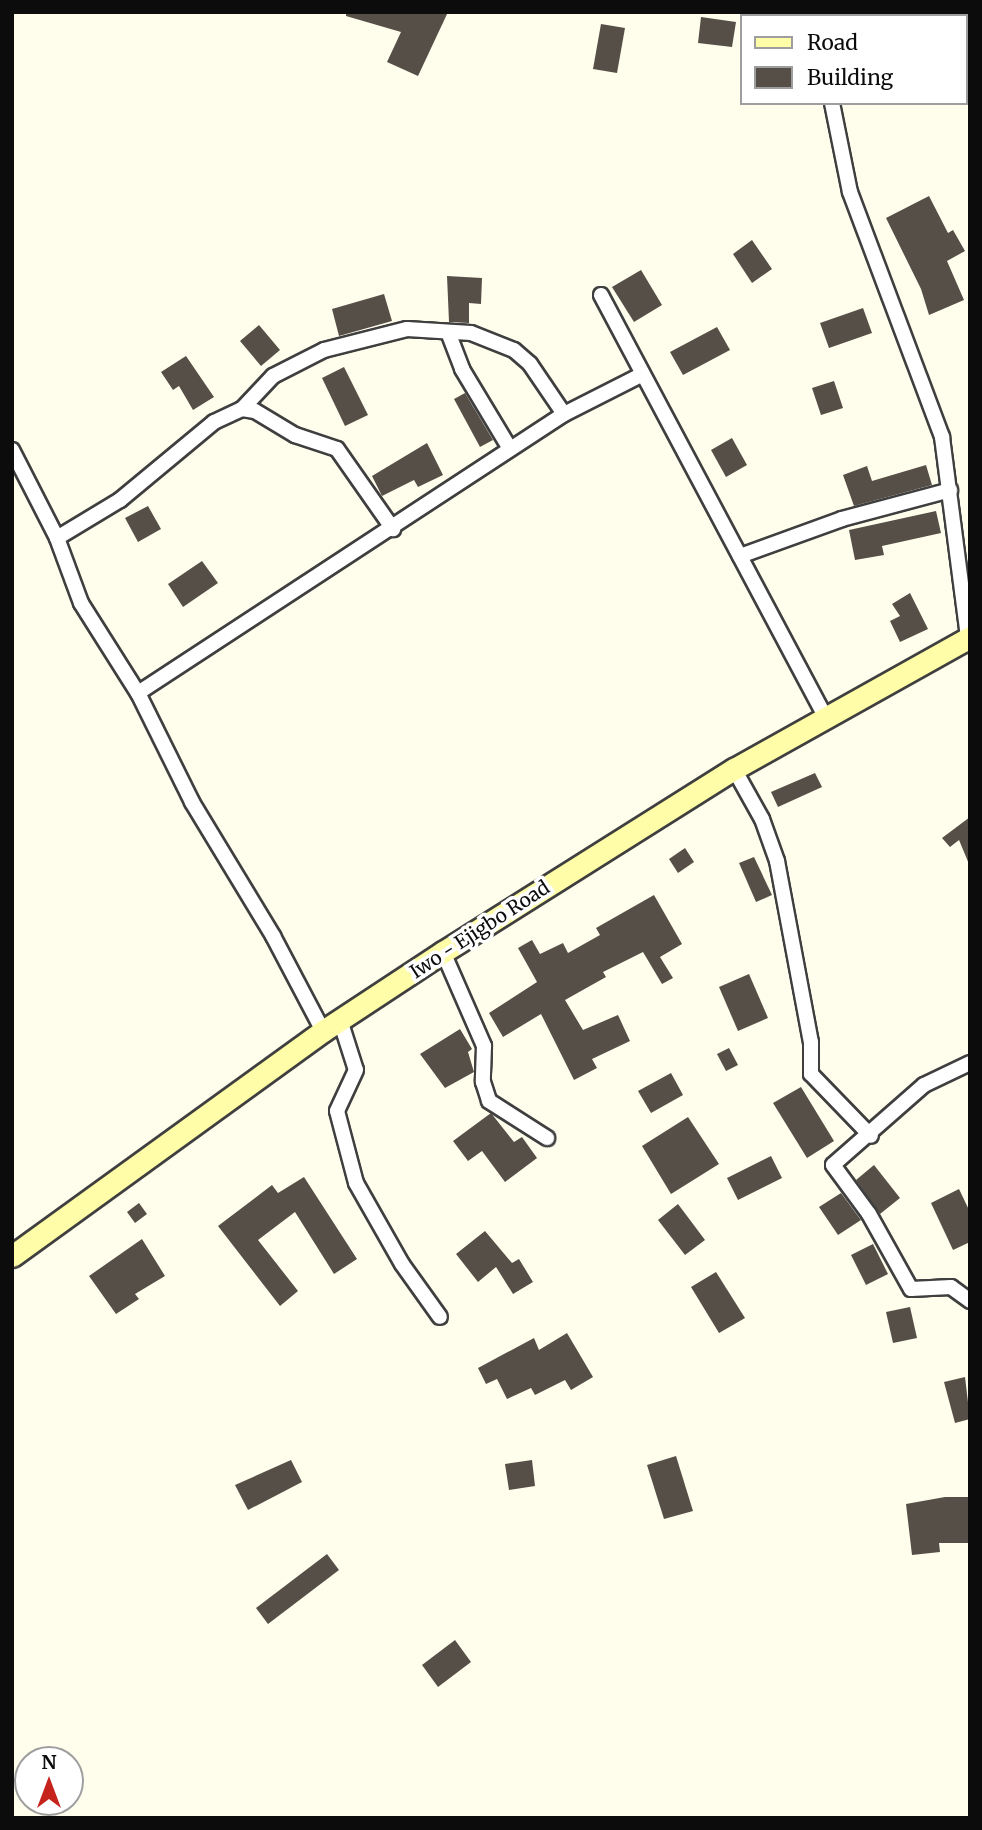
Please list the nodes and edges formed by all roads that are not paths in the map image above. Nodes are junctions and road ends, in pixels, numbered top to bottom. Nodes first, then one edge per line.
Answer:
1 (832, 105) edge
2 (601, 295) dead end
3 (447, 332) junction
4 (641, 374) junction
5 (242, 409) junction
6 (564, 414) junction
7 (510, 449) junction
8 (12, 450) edge
9 (950, 491) junction
10 (393, 529) junction
11 (57, 538) junction
12 (740, 556) junction
13 (968, 640) edge
14 (138, 693) junction
15 (825, 717) junction
16 (734, 769) junction
17 (443, 952) junction
18 (331, 1026) junction
19 (970, 1063) edge
20 (871, 1136) junction
21 (547, 1138) dead end
22 (12, 1256) edge
23 (970, 1301) edge
24 (440, 1317) dead end

1 - 9 street
2 - 4 street
3 - 5 street
3 - 6 street
3 - 7 street
4 - 6 street
4 - 12 street
5 - 10 street
5 - 11 street
6 - 7 street
7 - 10 street
8 - 11 street
9 - 12 street
9 - 13 street
10 - 14 street
11 - 14 street
12 - 15 street
13 - 15 main road, Iwo - Ejigbo Road
14 - 18 street
15 - 16 main road, Iwo - Ejigbo Road
16 - 17 main road, Iwo - Ejigbo Road
16 - 20 street
17 - 18 main road, Iwo - Ejigbo Road
17 - 21 street
18 - 22 main road, Iwo - Ejigbo Road
18 - 24 street
19 - 20 street
20 - 23 street

